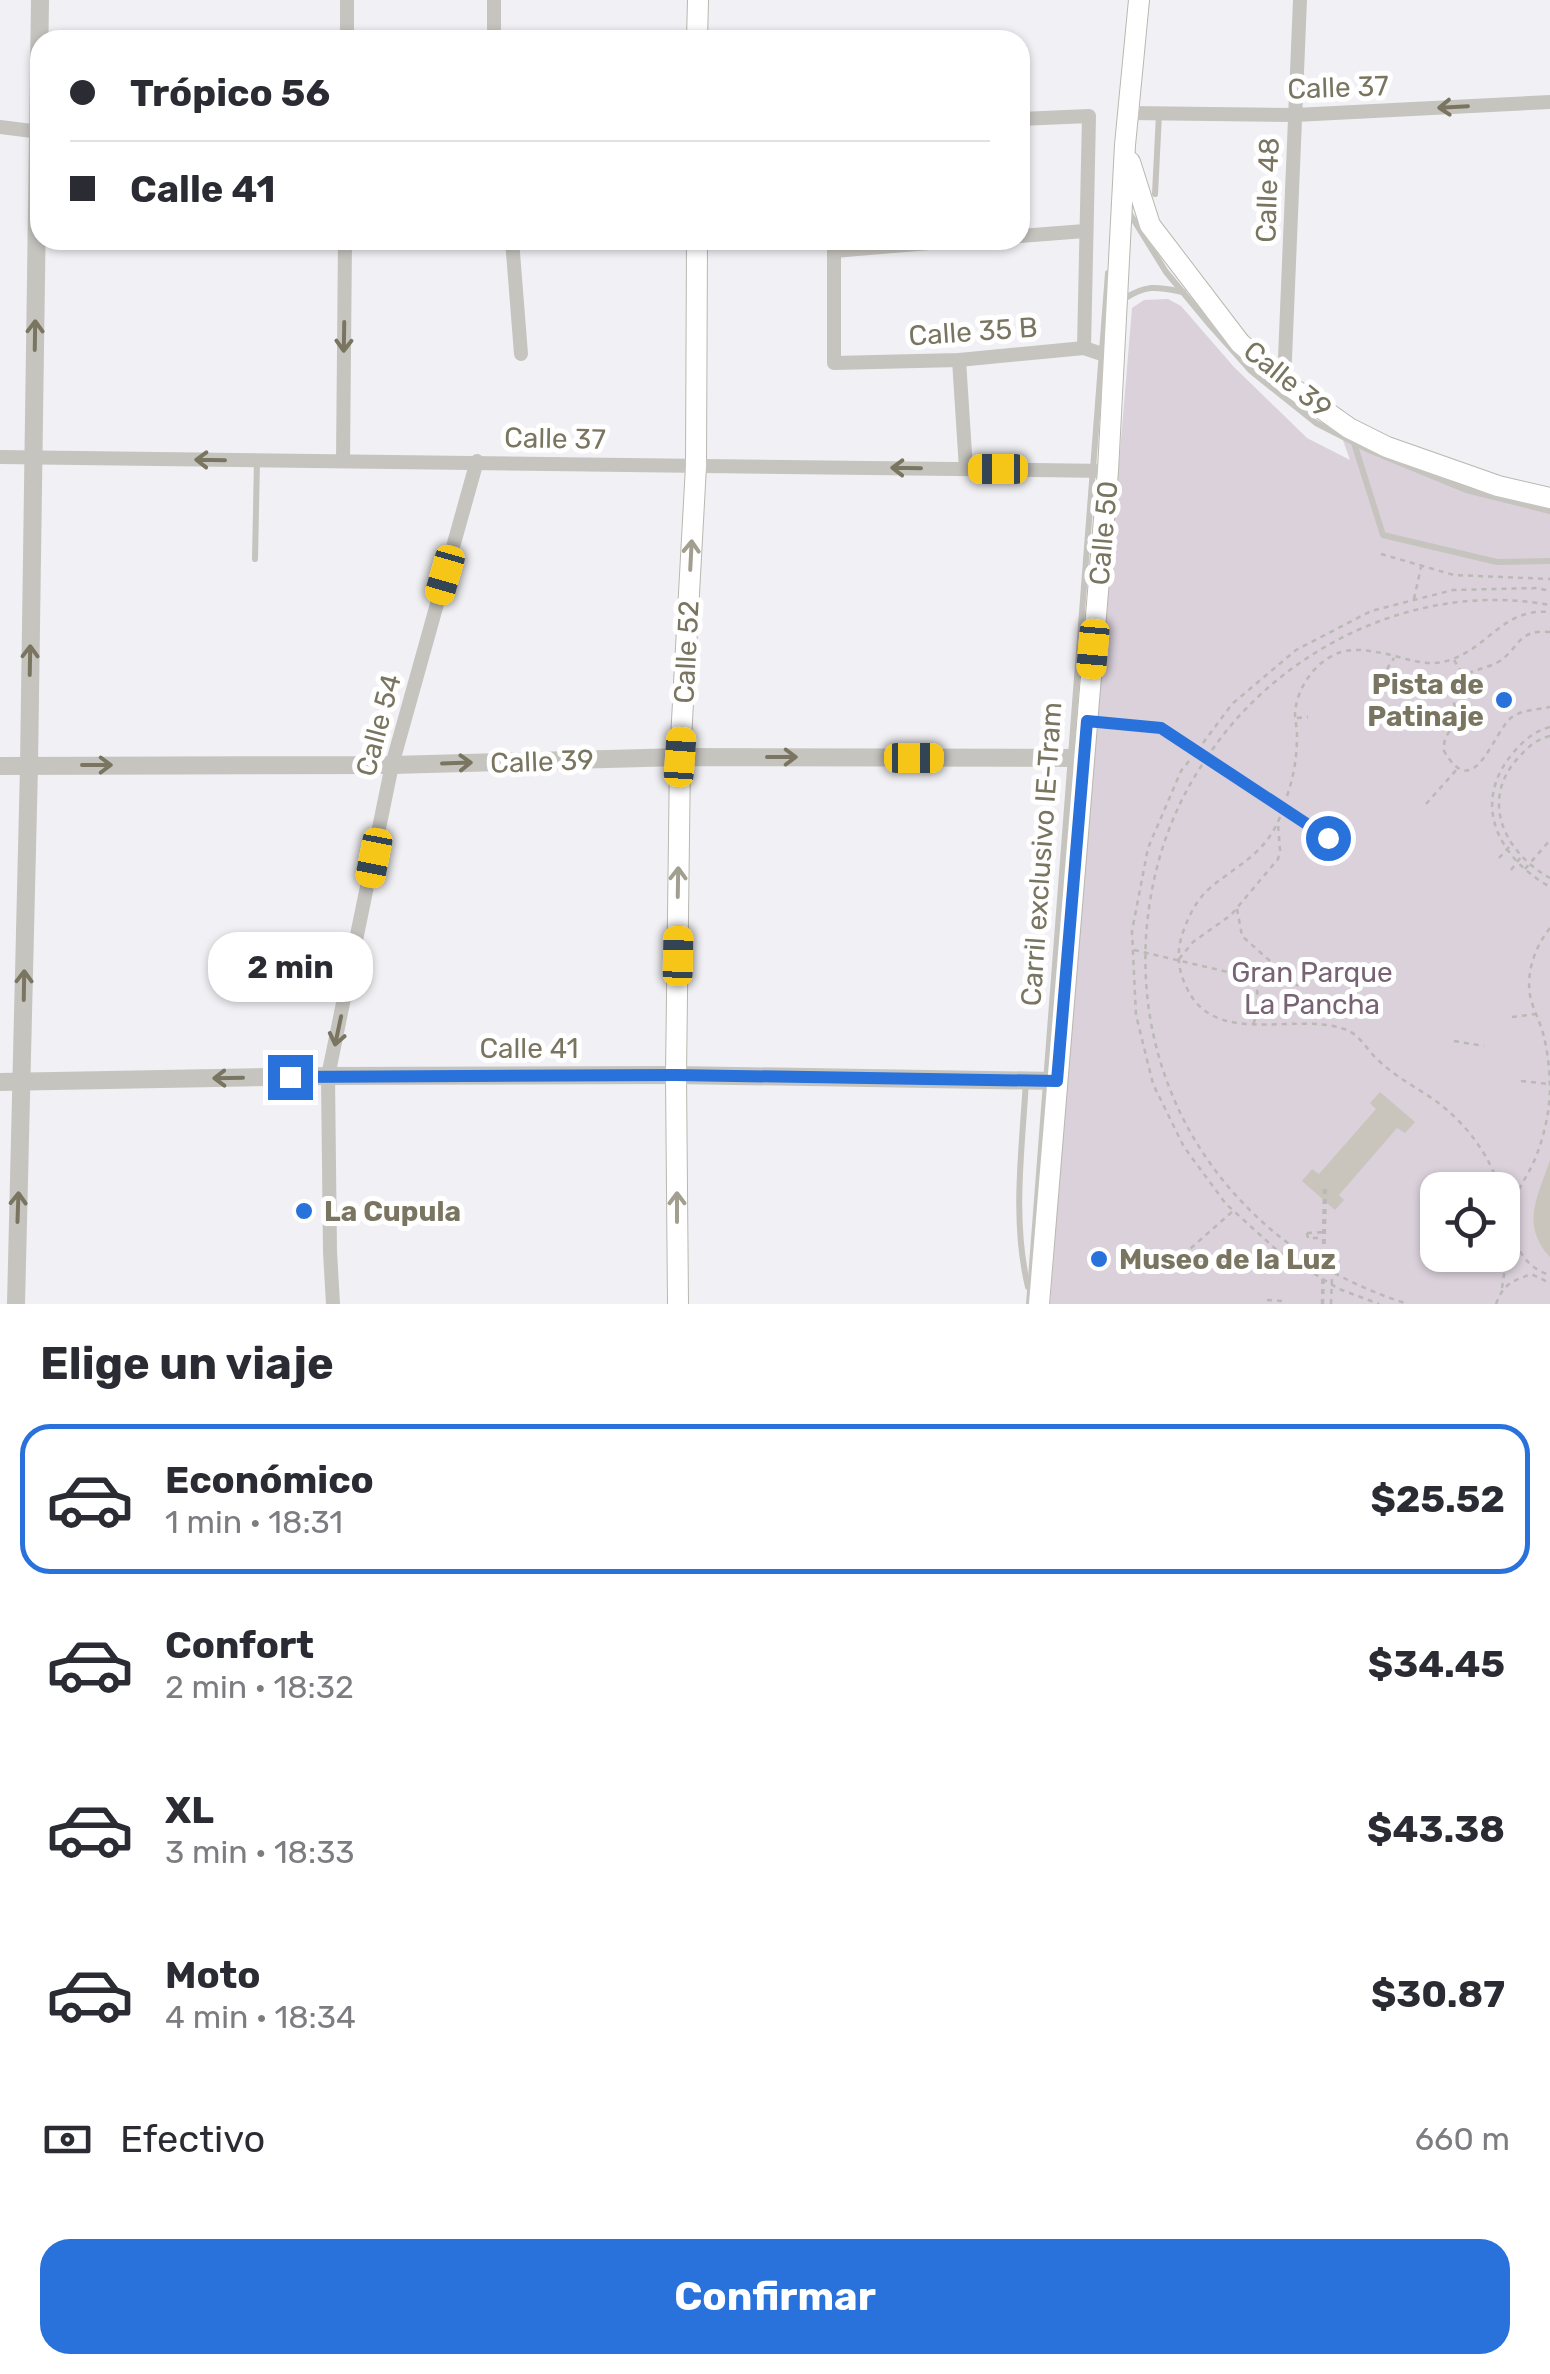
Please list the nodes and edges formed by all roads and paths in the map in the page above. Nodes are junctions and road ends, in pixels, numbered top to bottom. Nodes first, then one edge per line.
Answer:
1 (40, 0) edge
2 (347, 0) edge
3 (494, 0) edge
4 (698, 0) edge
5 (1139, 0) edge
6 (1300, 0) edge
7 (1128, 19) dead end
8 (40, 30) edge
9 (347, 30) edge
10 (494, 30) edge
11 (697, 30) edge
12 (1550, 102) edge
13 (1159, 113) junction
14 (1128, 114) junction
15 (1295, 115) junction
16 (1030, 118) edge
17 (0, 127) edge
18 (30, 131) edge
19 (1125, 145) junction
20 (1155, 194) dead end
21 (1119, 195) junction
22 (1085, 231) junction
23 (1030, 235) edge
24 (37, 250) edge
25 (345, 250) edge
26 (513, 250) edge
27 (696, 250) edge
28 (846, 250) edge
29 (1183, 292) junction
30 (1112, 306) junction
31 (1084, 348) junction
32 (521, 354) dead end
33 (1108, 356) junction
34 (959, 360) junction
35 (1284, 382) junction
36 (1351, 435) junction
37 (0, 457) edge
38 (33, 458) junction
39 (257, 460) junction
40 (343, 461) junction
41 (477, 461) junction
42 (696, 466) junction
43 (966, 469) junction
44 (1101, 470) junction
45 (1550, 498) edge
46 (1550, 512) edge
47 (1380, 554) dead end
48 (255, 559) dead end
49 (1550, 561) edge
50 (1421, 566) junction
51 (1550, 580) edge
52 (1550, 591) edge
53 (1414, 600) junction
54 (1550, 604) edge
55 (1550, 612) edge
56 (1550, 632) edge
57 (1395, 656) junction
58 (1454, 658) junction
59 (1387, 669) dead end
60 (1464, 676) junction
61 (1550, 706) edge
62 (1308, 717) dead end
63 (1295, 718) junction
64 (1087, 721) junction
65 (1550, 728) edge
66 (1550, 736) edge
67 (1196, 751) junction
68 (680, 757) junction
69 (1078, 758) junction
70 (1206, 758) junction
71 (392, 765) junction
72 (0, 766) edge
73 (29, 766) junction
74 (1459, 767) junction
75 (1426, 804) dead end
76 (1283, 808) junction
77 (1278, 823) junction
78 (1328, 838) dead end
79 (1550, 840) edge
80 (1511, 844) junction
81 (1506, 850) junction
82 (1522, 857) junction
83 (1499, 858) dead end
84 (1517, 862) junction
85 (1529, 864) junction
86 (1511, 870) dead end
87 (1524, 870) junction
88 (1550, 878) edge
89 (1550, 888) edge
90 (1236, 908) junction
91 (1550, 928) edge
92 (1133, 950) junction
93 (1145, 953) junction
94 (1178, 960) junction
95 (1284, 962) dead end
96 (1278, 967) junction
97 (1255, 978) junction
98 (1298, 986) dead end
99 (1536, 1014) junction
100 (1512, 1017) dead end
101 (1252, 1025) junction
102 (1454, 1041) dead end
103 (1484, 1046) dead end
104 (676, 1075) junction
105 (328, 1076) junction
106 (1026, 1080) junction
107 (1052, 1081) junction
108 (1521, 1081) dead end
109 (0, 1082) edge
110 (22, 1082) junction
111 (1550, 1084) edge
112 (1550, 1092) edge
113 (1493, 1172) edge
114 (1520, 1186) edge
115 (1325, 1188) dead end
116 (1233, 1210) junction
117 (1307, 1233) dead end
118 (1324, 1235) junction
119 (1520, 1251) edge
120 (1165, 1263) dead end
121 (1322, 1268) junction
122 (1538, 1271) junction
123 (1504, 1272) edge
124 (1332, 1273) junction
125 (1530, 1274) junction
126 (1550, 1276) edge
127 (1322, 1279) junction
128 (1550, 1282) edge
129 (1332, 1284) junction
130 (1502, 1288) junction
131 (1034, 1299) edge
132 (1267, 1300) dead end
133 (1282, 1301) dead end
134 (16, 1304) edge
135 (333, 1304) edge
136 (678, 1304) edge
137 (1029, 1304) edge
138 (1322, 1304) edge
139 (1331, 1304) edge
140 (1379, 1304) edge
141 (1408, 1304) edge
142 (1496, 1304) edge

1 - 8 street
2 - 9 street
3 - 10 street
4 - 11 main road
5 - 14 main road, Calle 50
6 - 15 street, Calle 48
7 - 21 lane
12 -> 15 street, Calle 37
13 - 14 street, Calle 37
13 - 15 street, Calle 37
13 - 20 lane
14 - 19 main road, Calle 50
15 - 35 street, Calle 48
16 - 22 street
17 - 18 street
19 - 21 main road, Calle 50
19 - 35 main road, Calle 39
21 - 29 lane
21 - 30 main road, Calle 50
22 - 23 street
22 - 31 street
38 -> 24 street
25 -> 40 street
26 - 32 street
27 - 42 main road, Calle 52
28 - 34 street, Calle 35 B
29 - 30 lane
29 - 36 lane
30 - 33 main road, Calle 50
31 - 33 street, Calle 35 B
31 - 34 street, Calle 35 B
33 - 44 main road, Calle 50
34 - 43 street
35 - 36 main road, Calle 39
36 - 45 main road, Calle 39
36 - 46 lane
36 - 49 lane
37 - 38 street, Calle 37
39 -> 38 street, Calle 37
73 -> 38 street
39 - 40 street, Calle 37
39 - 48 lane
40 - 41 street, Calle 37
41 - 42 street, Calle 37
41 - 71 street, Calle 54
43 -> 42 street, Calle 37
68 -> 42 main road, Calle 52
43 - 44 street, Calle 37
44 - 64 main road, Calle 50
44 - 69 lane, Carril exclusivo IE-Tram
47 - 50 path
50 - 51 path
50 - 53 path
52 - 53 path
53 - 67 path
54 - 70 path
55 - 58 path
56 - 60 path
57 - 58 path
57 - 59 path
57 - 63 path
58 - 60 path
60 - 74 path
61 - 74 path
62 - 63 path
63 - 76 path
64 - 67 lane
64 - 69 main road, Calle 50
65 - 81 path
66 - 80 path
67 - 70 lane
67 - 92 path
68 -> 69 street, Calle 39
71 -> 68 street, Calle 39
104 -> 68 main road, Calle 52
69 - 107 main road, Calle 50
70 - 76 lane
70 - 93 path
73 -> 71 street, Calle 39
71 -> 105 street, Calle 54
72 - 73 street, Calle 39
110 -> 73 street
74 - 75 path
76 - 77 path
76 - 78 lane
77 - 90 path
77 - 94 path
79 - 85 path
80 - 81 path
80 - 82 path
81 - 83 path
81 - 84 path
82 - 84 path
82 - 85 path
84 - 86 path
84 - 87 path
85 - 87 path
85 - 88 path
87 - 89 path
90 - 94 path
90 - 96 path
91 - 99 path
92 - 93 path
92 - 116 path
93 - 94 path
93 - 121 path
94 - 97 path
94 - 101 path
95 - 96 path
96 - 97 path
96 - 98 path
97 - 101 path
99 - 100 path
99 - 111 path
101 - 113 path
102 - 103 path
104 - 105 street, Calle 41
104 - 106 street, Calle 41
136 -> 104 main road, Calle 52
105 -> 110 street, Calle 41
105 - 135 street, Calle 54
106 - 107 street, Calle 41
106 - 131 lane
107 - 131 main road, Calle 50
108 - 111 path
109 - 110 street, Calle 41
134 -> 110 street
111 - 112 path
112 - 114 path
115 - 118 path, bridge
116 - 120 path
116 - 127 path
117 - 118 path, bridge
118 - 121 path
118 - 138 path, bridge
119 - 122 path
121 - 124 path
121 - 127 path
122 - 125 path
122 - 126 path
123 - 130 path
124 - 129 path
124 - 141 path
125 - 128 path
125 - 130 path
127 - 129 path
127 - 138 path
129 - 139 path
129 - 140 path
130 - 142 path
131 - 137 lane
132 - 133 path

